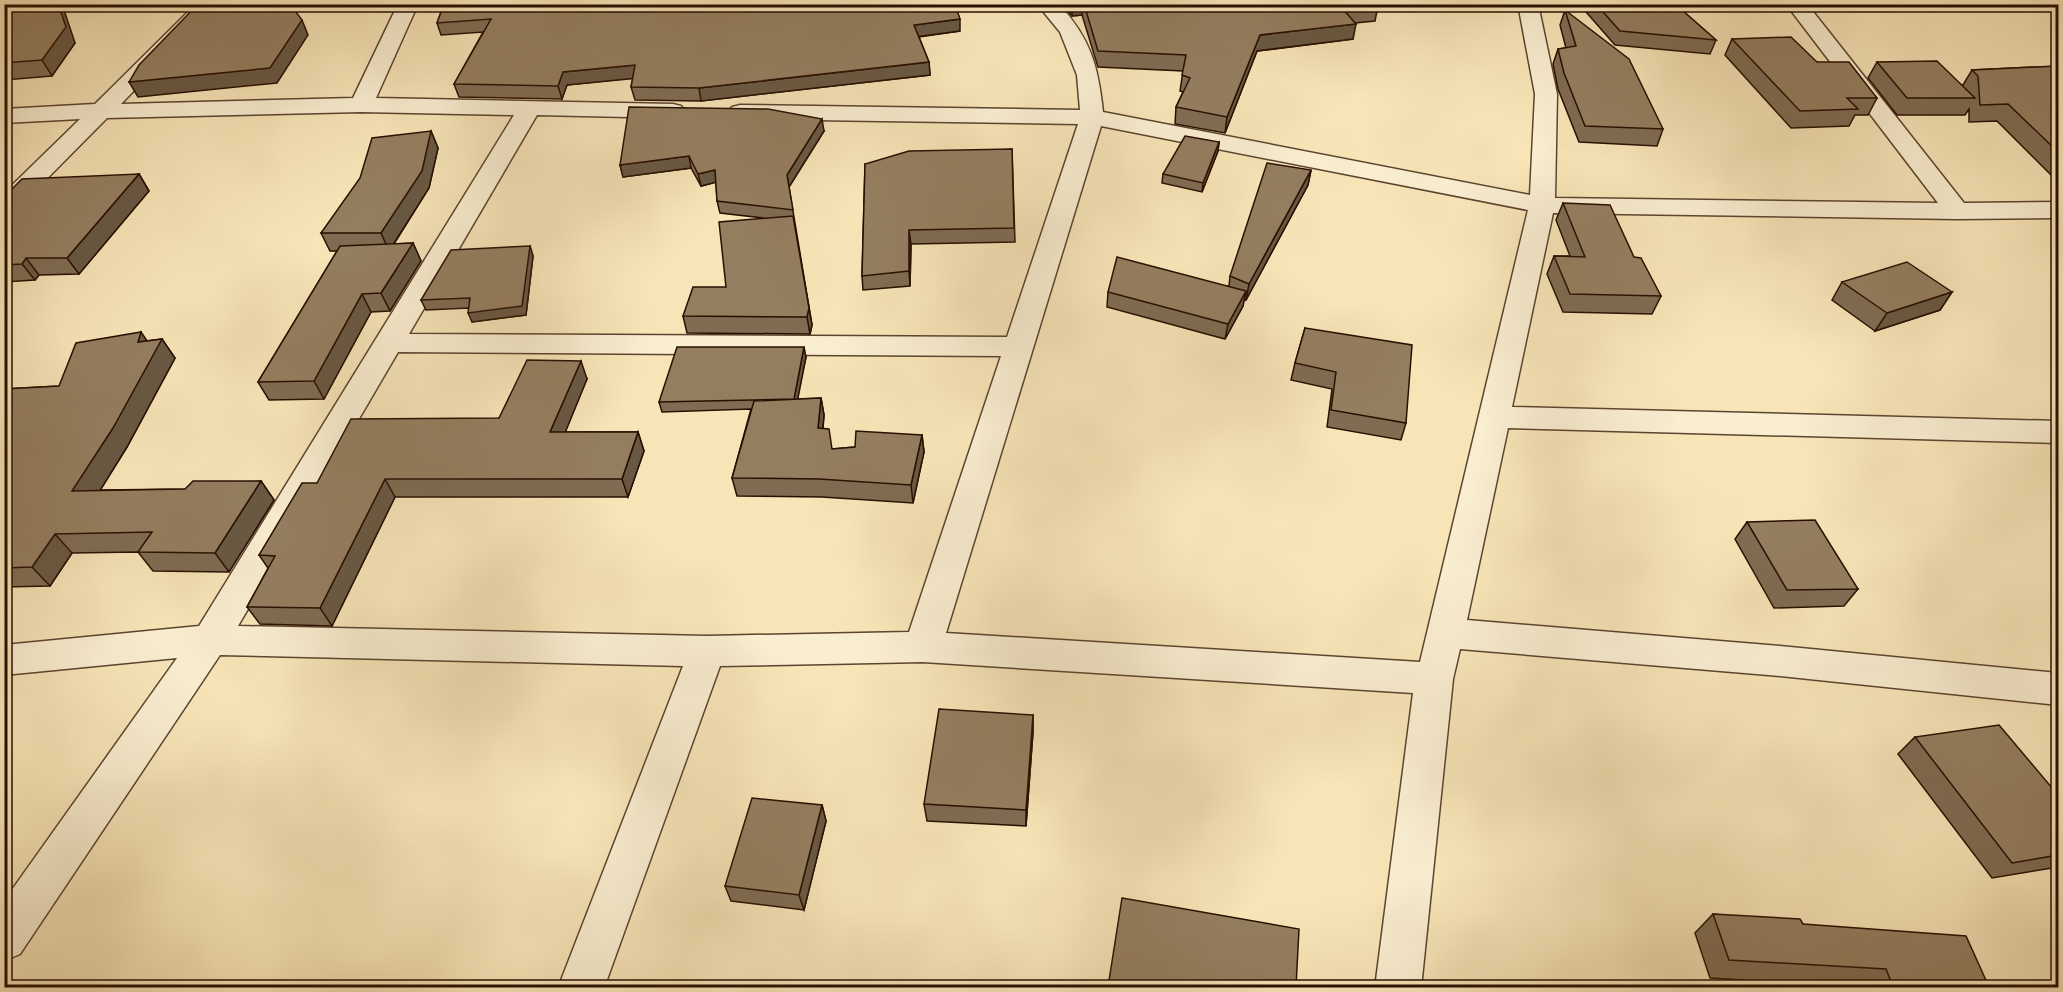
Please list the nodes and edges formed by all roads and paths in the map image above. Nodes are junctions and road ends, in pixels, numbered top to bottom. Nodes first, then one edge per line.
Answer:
1 (207, 4) edge
2 (408, 4) edge
3 (1047, 4) edge
4 (1528, 4) edge
5 (1796, 4) edge
6 (361, 105) junction
7 (528, 109) junction
8 (101, 111) junction
9 (696, 111) edge
10 (720, 112) edge
11 (4, 116) edge
12 (1092, 117) junction
13 (1542, 205) junction
14 (4, 208) edge
15 (2058, 210) edge
16 (1957, 212) junction
17 (388, 343) junction
18 (1020, 347) junction
19 (1495, 417) junction
20 (2058, 432) edge
21 (1446, 633) junction
22 (210, 640) junction
23 (923, 647) junction
24 (707, 651) junction
25 (4, 660) edge
26 (1434, 679) junction
27 (2058, 689) edge
28 (4, 939) edge
29 (581, 987) edge
30 (1398, 987) edge

1 - 8 street
2 - 6 street
3 - 12 street
4 - 13 street
5 - 16 street
6 - 7 street
6 - 8 street
7 - 9 street
7 - 17 street
8 - 11 street
8 - 14 street
10 - 12 street
12 - 13 street
12 - 18 street
13 - 16 street
13 - 19 street
15 - 16 street
17 - 18 street
17 - 22 street
18 - 23 street
19 - 20 street
19 - 21 street
21 - 26 street
21 - 27 street
22 - 24 street
22 - 25 street
22 - 28 street
23 - 24 street
23 - 26 street
24 - 29 street
26 - 30 street

